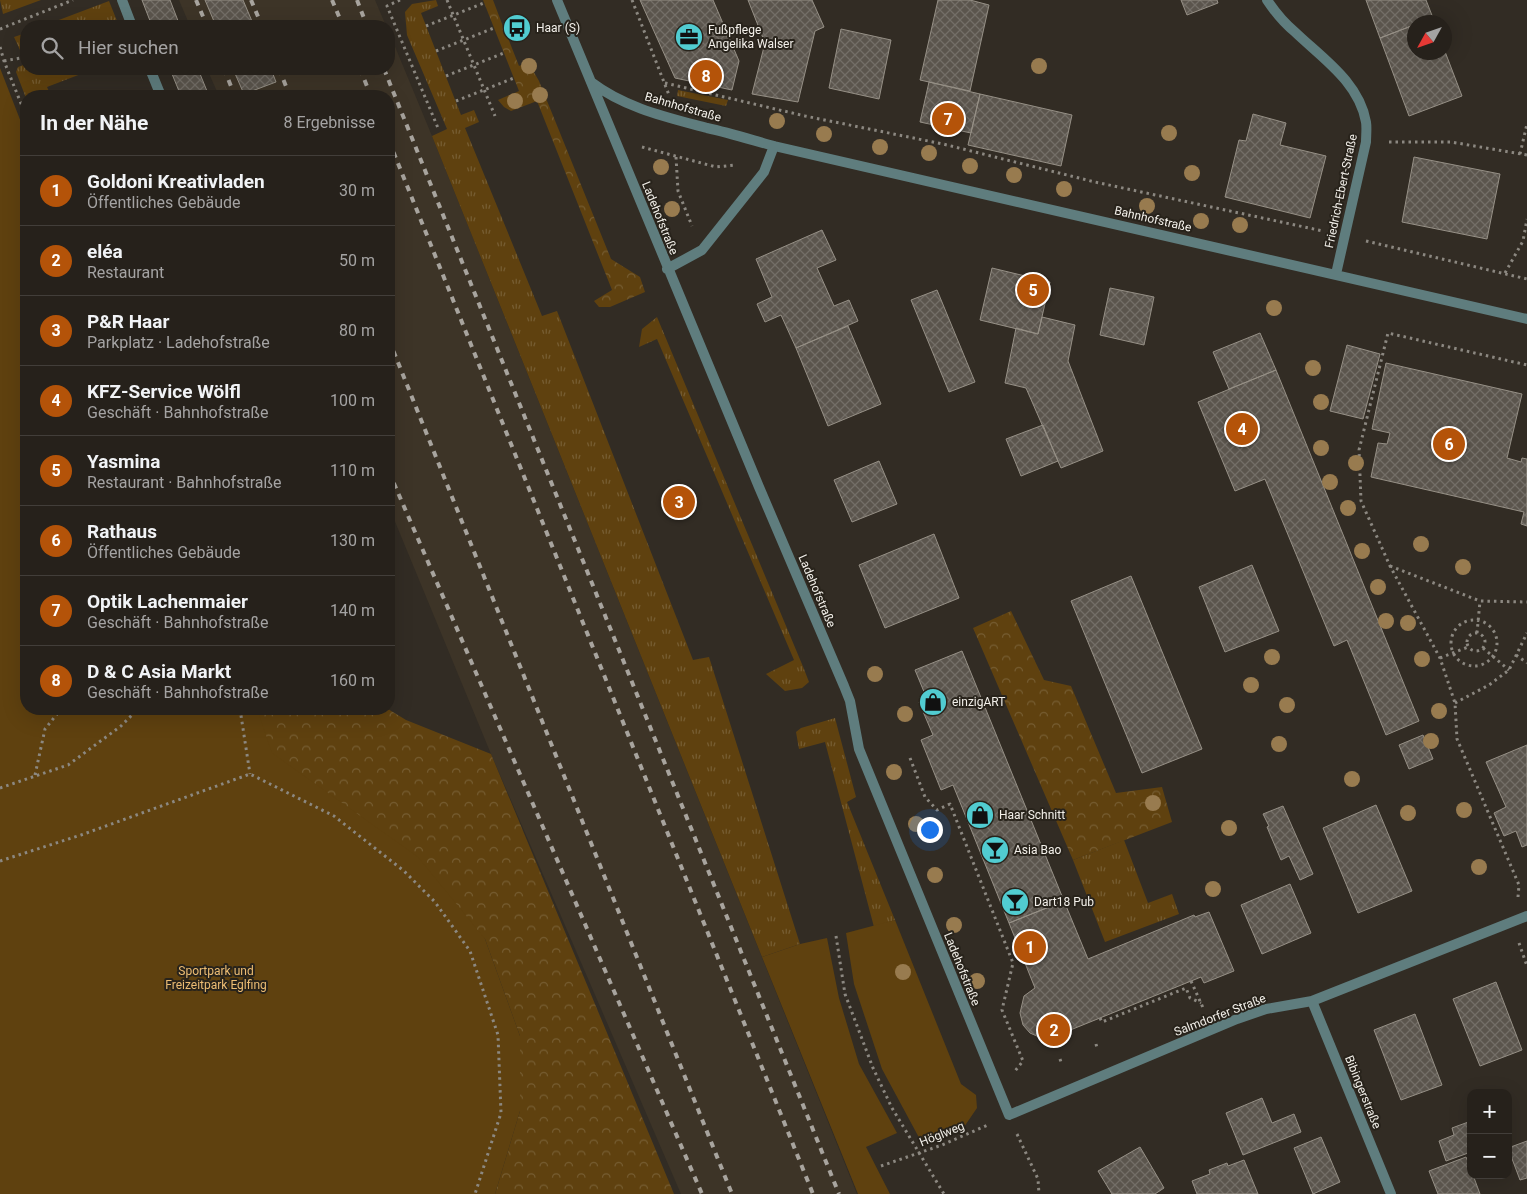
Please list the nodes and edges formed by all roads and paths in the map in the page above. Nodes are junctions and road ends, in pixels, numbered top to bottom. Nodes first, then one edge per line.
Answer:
1 (73, 0) edge
2 (122, 0) edge
3 (400, 0) edge
4 (448, 0) edge
5 (556, 0) edge
6 (632, 0) edge
7 (1267, 0) edge
8 (484, 2) dead end
9 (454, 14) junction
10 (23, 20) edge
11 (130, 20) edge
12 (393, 20) edge
13 (20, 21) edge
14 (395, 25) edge
15 (426, 26) dead end
16 (494, 28) dead end
17 (0, 29) edge
18 (464, 40) junction
19 (0, 47) edge
20 (436, 51) dead end
21 (504, 53) dead end
22 (20, 58) edge
23 (4, 61) junction
24 (474, 65) junction
25 (152, 75) edge
26 (446, 76) dead end
27 (514, 78) dead end
28 (590, 81) junction
29 (665, 83) junction
30 (159, 90) edge
31 (484, 90) junction
32 (671, 99) dead end
33 (20, 101) edge
34 (456, 101) dead end
35 (494, 116) dead end
36 (1527, 124) edge
37 (438, 128) dead end
38 (615, 140) junction
39 (1366, 142) junction
40 (774, 146) junction
41 (1520, 154) junction
42 (1527, 155) edge
43 (676, 157) junction
44 (735, 165) dead end
45 (1527, 219) edge
46 (693, 230) dead end
47 (1344, 236) junction
48 (668, 268) junction
49 (1336, 274) junction
50 (1505, 274) junction
51 (1527, 279) edge
52 (1527, 319) edge
53 (1527, 365) edge
54 (1390, 566) junction
55 (1480, 601) junction
56 (1527, 602) edge
57 (1478, 621) junction
58 (1477, 633) junction
59 (1527, 633) edge
60 (1468, 647) junction
61 (1483, 648) junction
62 (1454, 652) junction
63 (1516, 655) junction
64 (1494, 656) junction
65 (1440, 658) junction
66 (1527, 663) edge
67 (1509, 670) junction
68 (1455, 703) junction
69 (56, 715) edge
70 (132, 715) edge
71 (241, 715) edge
72 (910, 758) dead end
73 (250, 774) junction
74 (35, 776) junction
75 (0, 788) edge
76 (0, 860) edge
77 (1527, 916) edge
78 (1516, 921) junction
79 (836, 936) dead end
80 (1191, 981) dead end
81 (1312, 1000) junction
82 (1201, 1003) junction
83 (1206, 1016) dead end
84 (1100, 1018) dead end
85 (1012, 1076) dead end
86 (1009, 1115) junction
87 (1022, 1146) dead end
88 (881, 1166) dead end
89 (475, 1194) edge
90 (944, 1194) edge
91 (1039, 1194) edge
92 (1391, 1194) edge

1 - 10 path
2 - 11 street
3 - 12 path
4 - 9 path
5 - 28 street, Ladehofstraße
6 - 29 path
7 - 39 street, Friedrich-Ebert-Straße
8 - 9 path
9 - 15 path
9 - 18 path
13 - 17 path
14 - 37 path
16 - 18 path
18 - 20 path
18 - 24 path
19 - 23 path
21 - 24 path
22 - 23 path
23 - 33 path
24 - 26 path
24 - 31 path
25 - 30 street
27 - 31 path
28 - 38 street, Ladehofstraße
28 - 40 street, Bahnhofstraße
29 - 32 path
29 - 47 path
31 - 34 path
31 - 35 path
36 - 41 path
38 - 43 path
38 - 48 street, Ladehofstraße
39 - 41 path
39 - 47 street, Friedrich-Ebert-Straße
40 - 48 street
40 - 49 street, Bahnhofstraße
41 - 42 path
43 - 44 path
43 - 46 path
45 - 50 path
47 - 49 street, Friedrich-Ebert-Straße
47 - 50 path
48 - 86 street, Ladehofstraße
49 - 52 street, Bahnhofstraße
50 - 51 path
53 - 54 path
54 - 55 path
54 - 65 path
55 - 56 path
55 - 57 path
57 - 58 path
57 - 62 path
57 - 64 path
58 - 60 path
58 - 61 path
59 - 63 path
60 - 61 path
60 - 62 path
61 - 64 path
62 - 64 path
62 - 65 path
63 - 66 path
63 - 67 path
64 - 67 path
65 - 68 path
67 - 68 path
68 - 78 path
69 - 74 path
70 - 74 path
71 - 73 path
72 - 85 path
73 - 76 path
73 - 89 path
74 - 75 path
77 - 78 street, Salmdorfer Straße
78 - 81 street, Salmdorfer Straße
79 - 90 path, bridge
80 - 82 path
81 - 86 street, Salmdorfer Straße
81 - 92 street, Bibingerstraße
82 - 83 path
82 - 84 path
86 - 88 path, Höglweg
87 - 91 path

